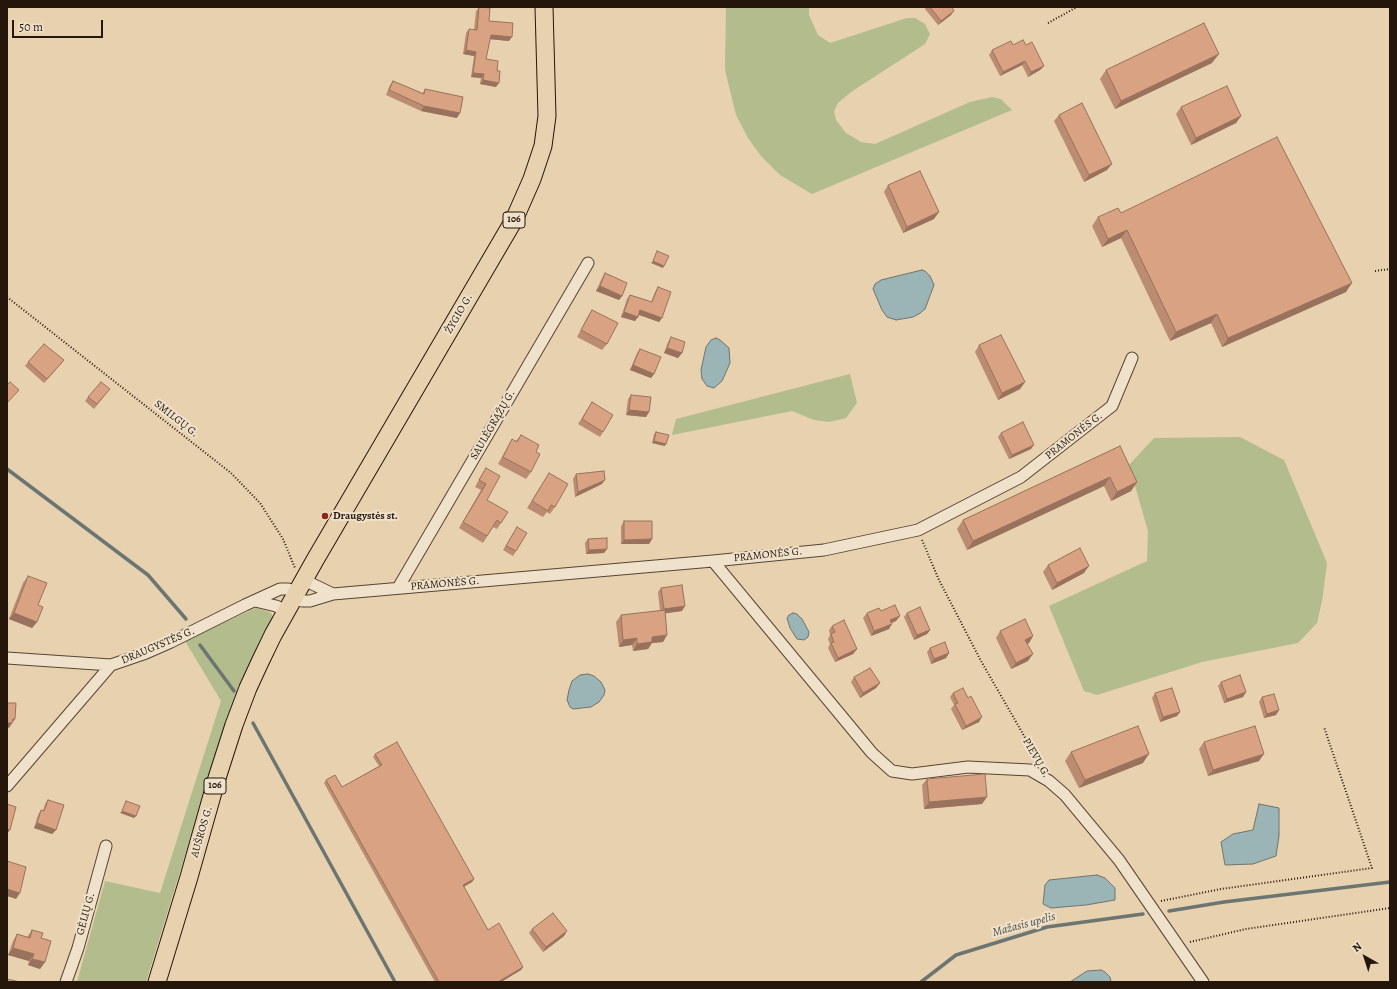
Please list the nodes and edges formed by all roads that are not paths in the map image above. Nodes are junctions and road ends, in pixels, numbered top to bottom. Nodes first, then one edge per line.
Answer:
1 (544, 7) edge
2 (588, 263) dead end
3 (1132, 358) dead end
4 (713, 561) junction
5 (398, 588) junction
6 (333, 594) junction
7 (295, 595) junction
8 (255, 601) junction
9 (7, 658) edge
10 (111, 665) junction
11 (7, 786) edge
12 (106, 846) dead end
13 (66, 982) edge
14 (157, 982) edge
15 (1203, 982) edge

1 - 7 main road, ŽYGIO G. / 106
2 - 5 street, SAULĖGRĄŽŲ G.
3 - 4 street, PRAMONĖS G.
4 - 5 street, PRAMONĖS G.
4 - 15 street, PIEVŲ G.
5 - 6 street, PRAMONĖS G.
6 - 7 street
6 - 7 street, PRAMONĖS G.
7 - 8 street
7 - 8 street, DRAUGYSTĖS G.
7 - 14 main road, AUŠROS G. / 106
8 - 10 street, DRAUGYSTĖS G.
9 - 10 street, DRAUGYSTĖS G.
10 - 11 street
12 - 13 street, GĖLIŲ G.

